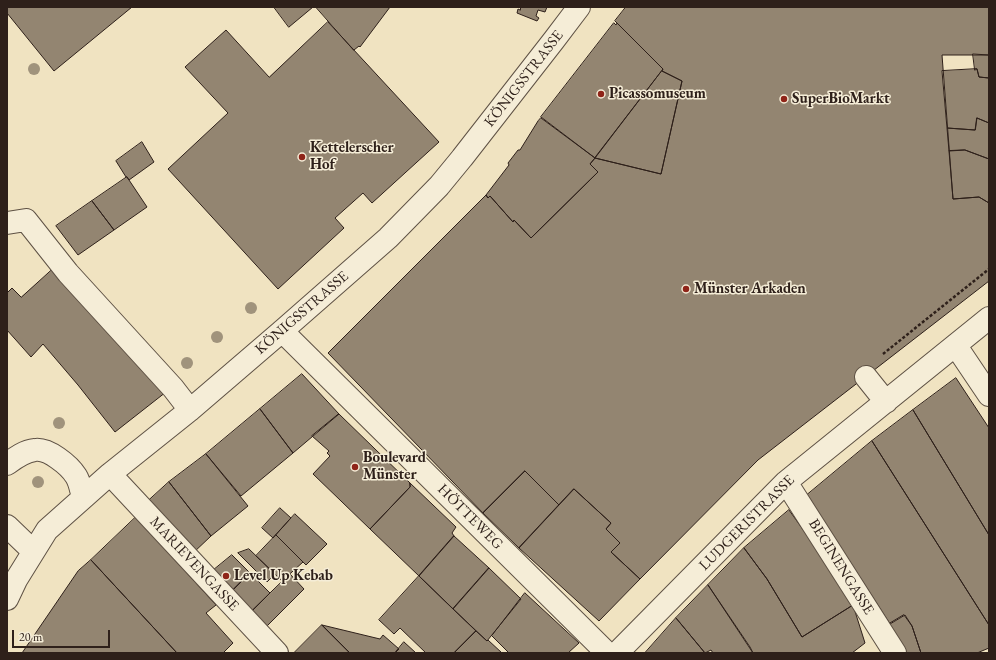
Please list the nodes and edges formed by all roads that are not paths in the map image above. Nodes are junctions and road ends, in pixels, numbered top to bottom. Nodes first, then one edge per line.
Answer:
1 (579, 7) edge
2 (17, 222) edge
3 (989, 318) edge
4 (282, 331) junction
5 (956, 346) junction
6 (866, 377) dead end
7 (989, 394) edge
8 (886, 402) junction
9 (190, 410) junction
10 (7, 464) edge
11 (110, 474) junction
12 (786, 482) junction
13 (83, 497) junction
14 (7, 526) edge
15 (33, 552) junction
16 (7, 599) edge
17 (278, 653) edge
18 (607, 653) edge
19 (617, 653) edge
20 (894, 653) edge

1 - 4 street, KÖNIGSSTRASSE
2 - 9 street
3 - 5 street, LUDGERISTRASSE
4 - 9 street, KÖNIGSSTRASSE
4 - 18 street, HÖTTEWEG
5 - 7 street
5 - 8 street, LUDGERISTRASSE
6 - 8 street
8 - 12 street, LUDGERISTRASSE
9 - 11 street, KÖNIGSSTRASSE
10 - 13 street
11 - 13 street, KÖNIGSSTRASSE
11 - 17 street, MARIEVENGASSE
12 - 19 street, LUDGERISTRASSE
12 - 20 street, BEGINENGASSE
13 - 15 street, KÖNIGSSTRASSE
14 - 15 street
15 - 16 street, KÖNIGSSTRASSE

